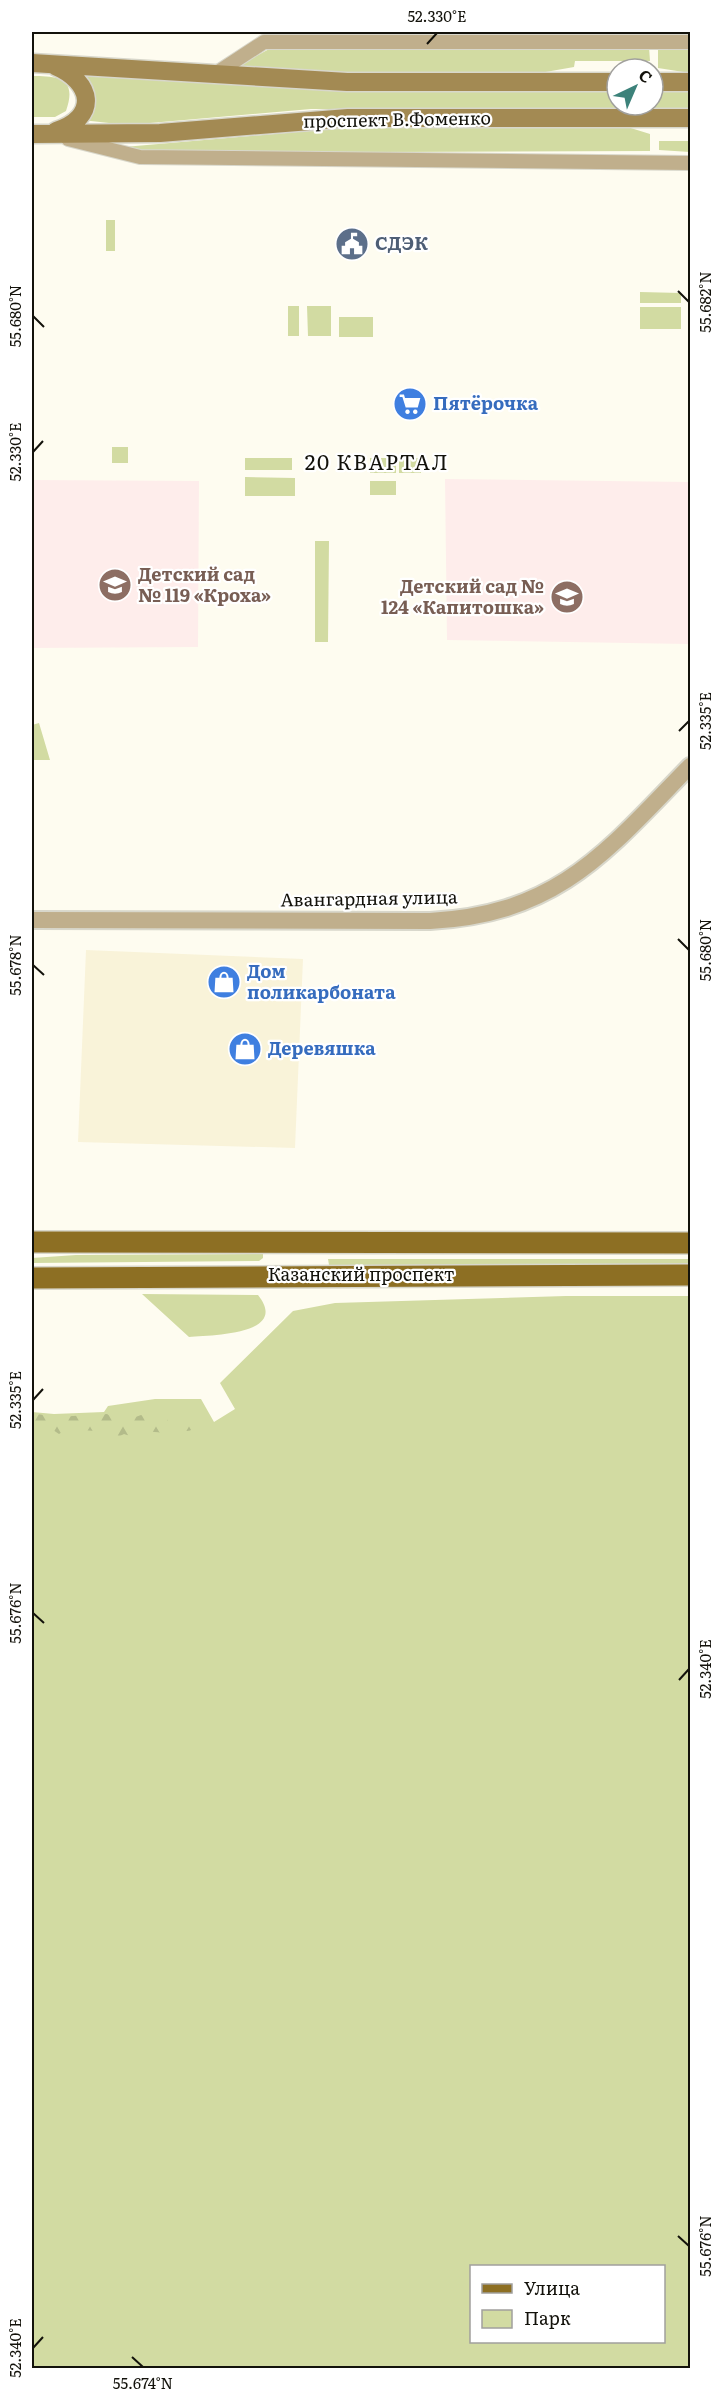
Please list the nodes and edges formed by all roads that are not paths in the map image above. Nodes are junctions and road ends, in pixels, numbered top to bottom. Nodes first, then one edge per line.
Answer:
1 (690, 42) edge
2 (41, 63) edge
3 (215, 74) junction
4 (605, 82) edge
5 (665, 82) edge
6 (690, 82) edge
7 (690, 118) edge
8 (40, 134) edge
9 (690, 163) edge
10 (690, 766) edge
11 (32, 920) edge
12 (32, 1242) edge
13 (690, 1243) edge
14 (690, 1275) edge
15 (32, 1278) edge

1 - 3 street
2 - 3 main road, проспект В.Фоменко
2 - 8 main road
3 - 4 main road, проспект В.Фоменко
5 - 6 main road
7 - 8 main road, проспект В.Фоменко
8 - 9 street
10 - 11 street, Авангардная улица
12 - 13 main road, Казанский проспект
14 - 15 main road, Казанский проспект

